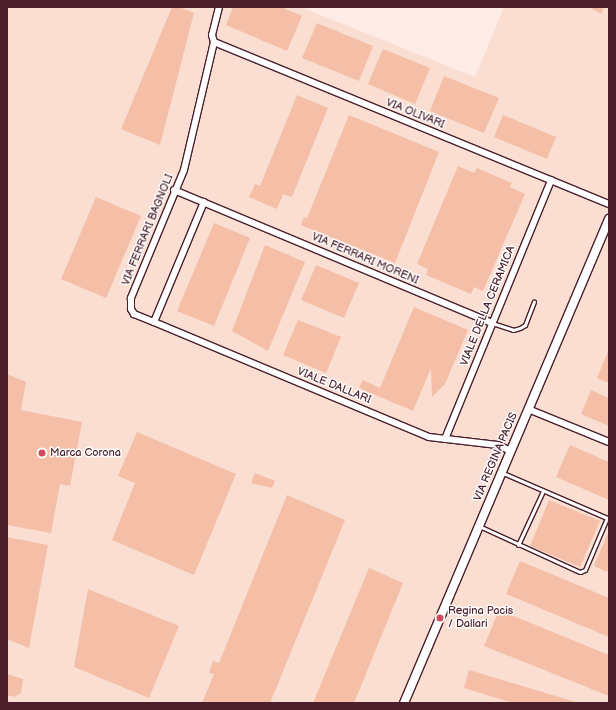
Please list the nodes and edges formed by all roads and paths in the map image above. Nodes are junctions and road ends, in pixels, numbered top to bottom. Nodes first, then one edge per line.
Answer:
1 (219, 7) edge
2 (214, 42) junction
3 (551, 180) junction
4 (174, 190) junction
5 (204, 202) junction
6 (609, 204) edge
7 (609, 218) edge
8 (534, 302) dead end
9 (154, 322) junction
10 (492, 323) junction
11 (528, 409) junction
12 (444, 439) junction
13 (609, 442) edge
14 (511, 451) junction
15 (502, 473) junction
16 (543, 491) junction
17 (479, 526) junction
18 (518, 545) junction
19 (404, 703) edge

1 - 2 street, VIA FERRARI BAGNOLI
2 - 3 street, VIA OLIVARI
2 - 4 street, VIA FERRARI BAGNOLI
3 - 6 street, VIA OLIVARI
3 - 10 street, VIALE DELLA CERAMICA
4 - 5 street, VIA FERRARI MORENI
4 - 9 street, VIA FERRARI BAGNOLI
5 - 9 street
5 - 10 street, VIA FERRARI MORENI
7 - 11 street, VIA REGINA PACIS
8 - 10 lane, VIA FERRARI MORENI
9 - 12 street, VIALE DALLARI
10 - 12 street, VIALE DELLA CERAMICA
11 - 13 street
11 - 14 street, VIA REGINA PACIS
12 - 14 street, VIALE DALLARI
14 - 15 street, VIA REGINA PACIS
15 - 16 lane
15 - 17 street, VIA REGINA PACIS
16 - 18 lane
16 - 18 lane
17 - 18 lane
17 - 19 street, VIA REGINA PACIS

